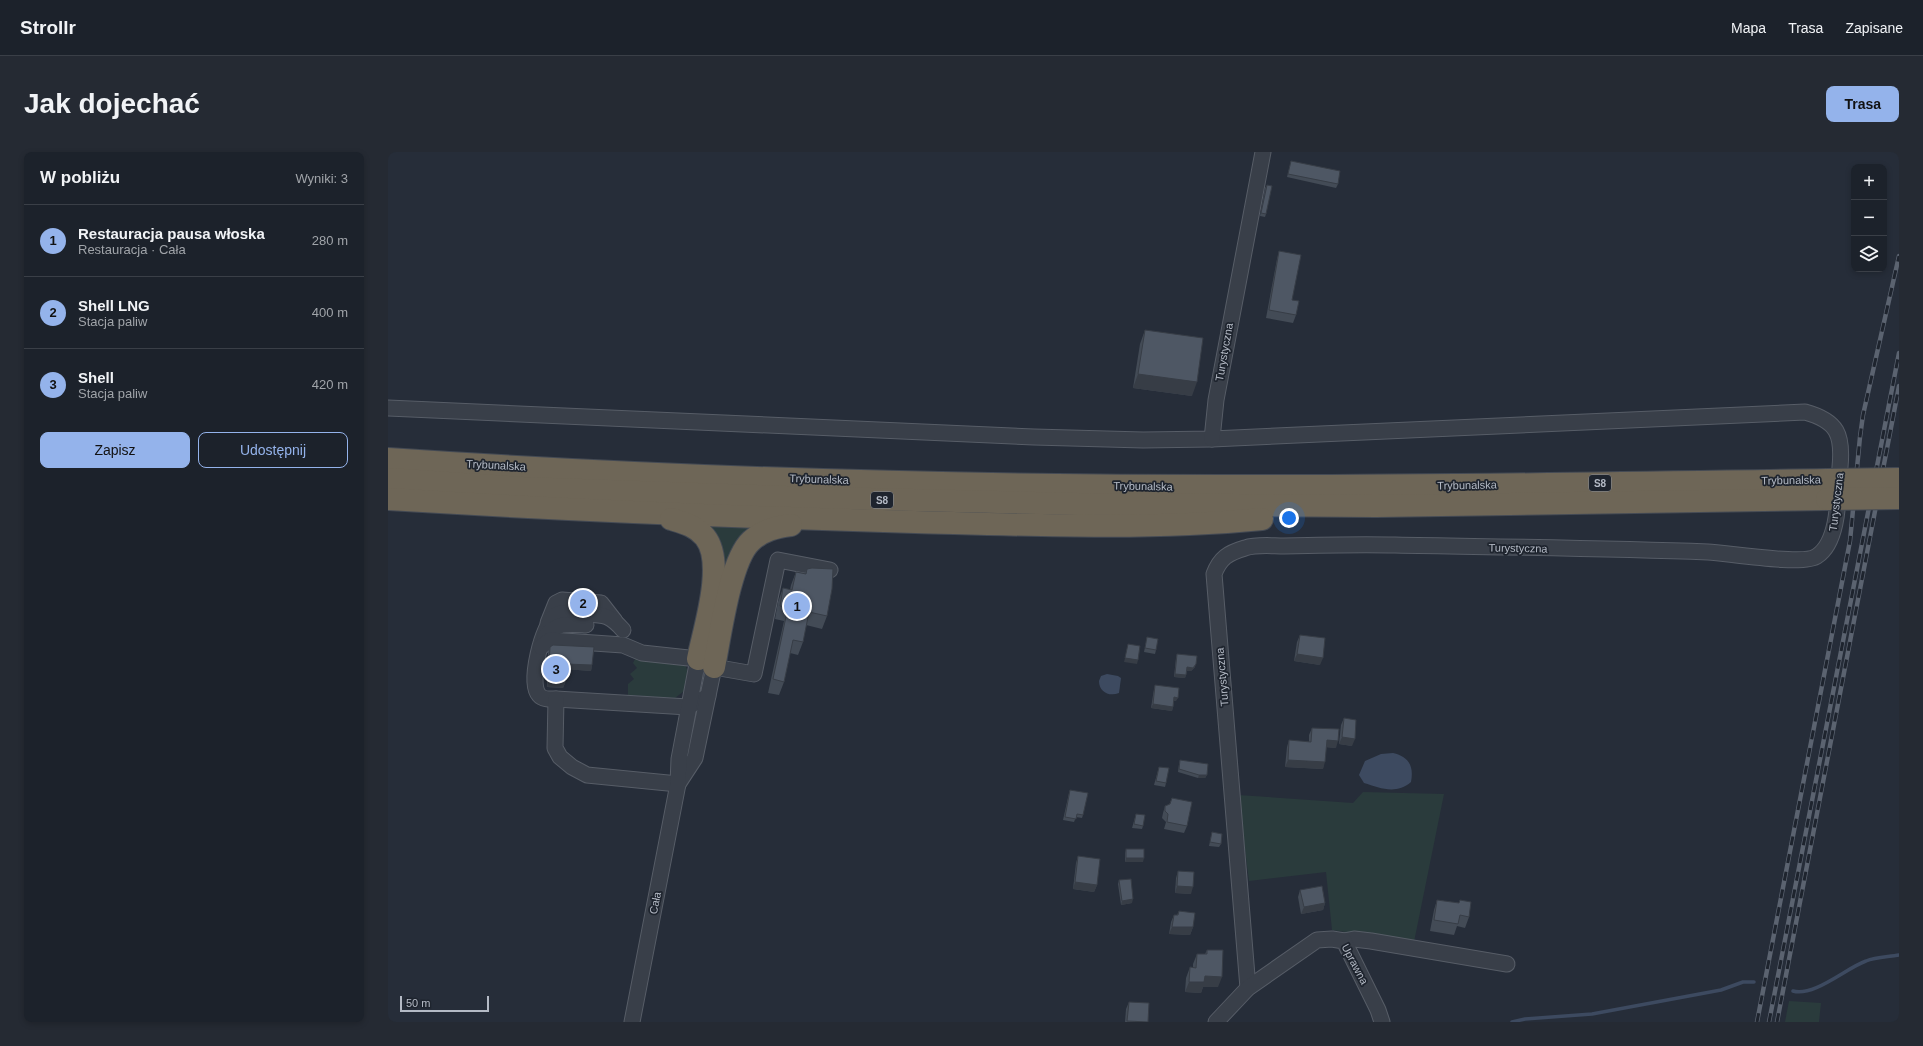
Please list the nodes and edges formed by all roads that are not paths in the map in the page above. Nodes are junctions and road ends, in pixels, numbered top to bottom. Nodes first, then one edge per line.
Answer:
1 (1263, 152) edge
2 (388, 408) edge
3 (1212, 439) junction
4 (388, 459) edge
5 (388, 479) edge
6 (1899, 479) edge
7 (1827, 490) junction
8 (1899, 498) edge
9 (388, 499) edge
10 (1376, 506) junction
11 (652, 514) junction
12 (813, 520) junction
13 (830, 570) edge
14 (619, 625) junction
15 (541, 647) junction
16 (647, 654) junction
17 (706, 663) junction
18 (708, 696) junction
19 (556, 699) junction
20 (688, 707) junction
21 (678, 784) junction
22 (1344, 941) junction
23 (1507, 964) dead end
24 (1248, 988) junction
25 (632, 1022) edge
26 (1216, 1022) edge
27 (1382, 1022) edge

1 - 3 street, Turystyczna
2 - 3 street
3 - 24 street, Turystyczna
4 - 7 highway, Trybunalska / S8
5 - 10 highway, Trybunalska / S8
6 - 7 highway, Trybunalska / S8, bridge
7 - 8 highway, Trybunalska / S8, bridge
7 - 10 highway, Trybunalska / S8
9 - 11 highway
10 - 12 highway
11 - 12 highway
11 - 17 highway
12 - 17 highway
13 - 17 street
14 - 15 street
14 - 15 street
14 - 16 street
15 - 16 street
15 - 19 street
16 - 17 street
17 - 18 street, Cała
17 - 20 street, Cała
18 - 20 street
18 - 21 street, Cała
19 - 20 street
19 - 21 street
20 - 21 street, Cała
21 - 25 street, Cała
22 - 23 street
22 - 24 street, Uprawna
22 - 27 street, Uprawna
24 - 26 street

